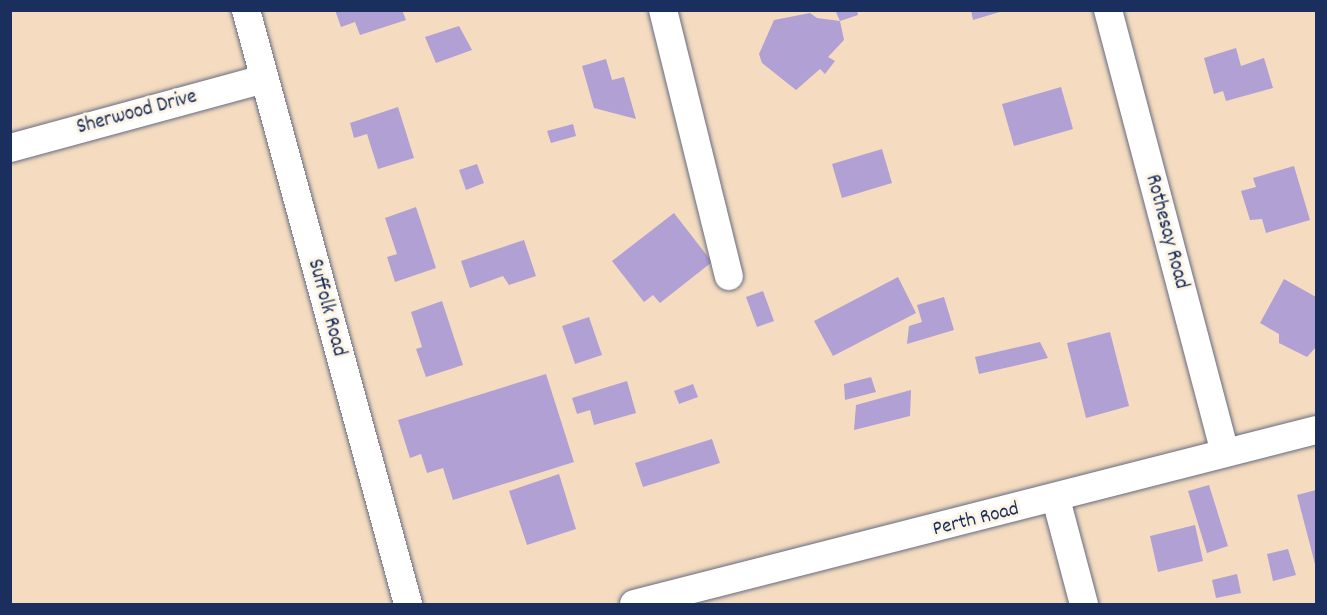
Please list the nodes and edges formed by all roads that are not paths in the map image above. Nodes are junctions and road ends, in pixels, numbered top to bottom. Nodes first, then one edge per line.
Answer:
1 (246, 10) edge
2 (663, 10) edge
3 (1108, 10) edge
4 (264, 79) junction
5 (10, 147) edge
6 (729, 276) dead end
7 (1317, 430) edge
8 (1225, 453) junction
9 (1056, 499) junction
10 (729, 594) edge
11 (408, 604) edge
12 (634, 604) edge
13 (1084, 604) edge

1 - 4 street, Suffolk Road
2 - 6 street
3 - 8 street, Rothesay Road
4 - 5 street, Sherwood Drive
4 - 11 street, Suffolk Road
7 - 8 street, Perth Road
8 - 9 street, Perth Road
9 - 10 street, Perth Road
9 - 13 street
10 - 12 street, Perth Road

